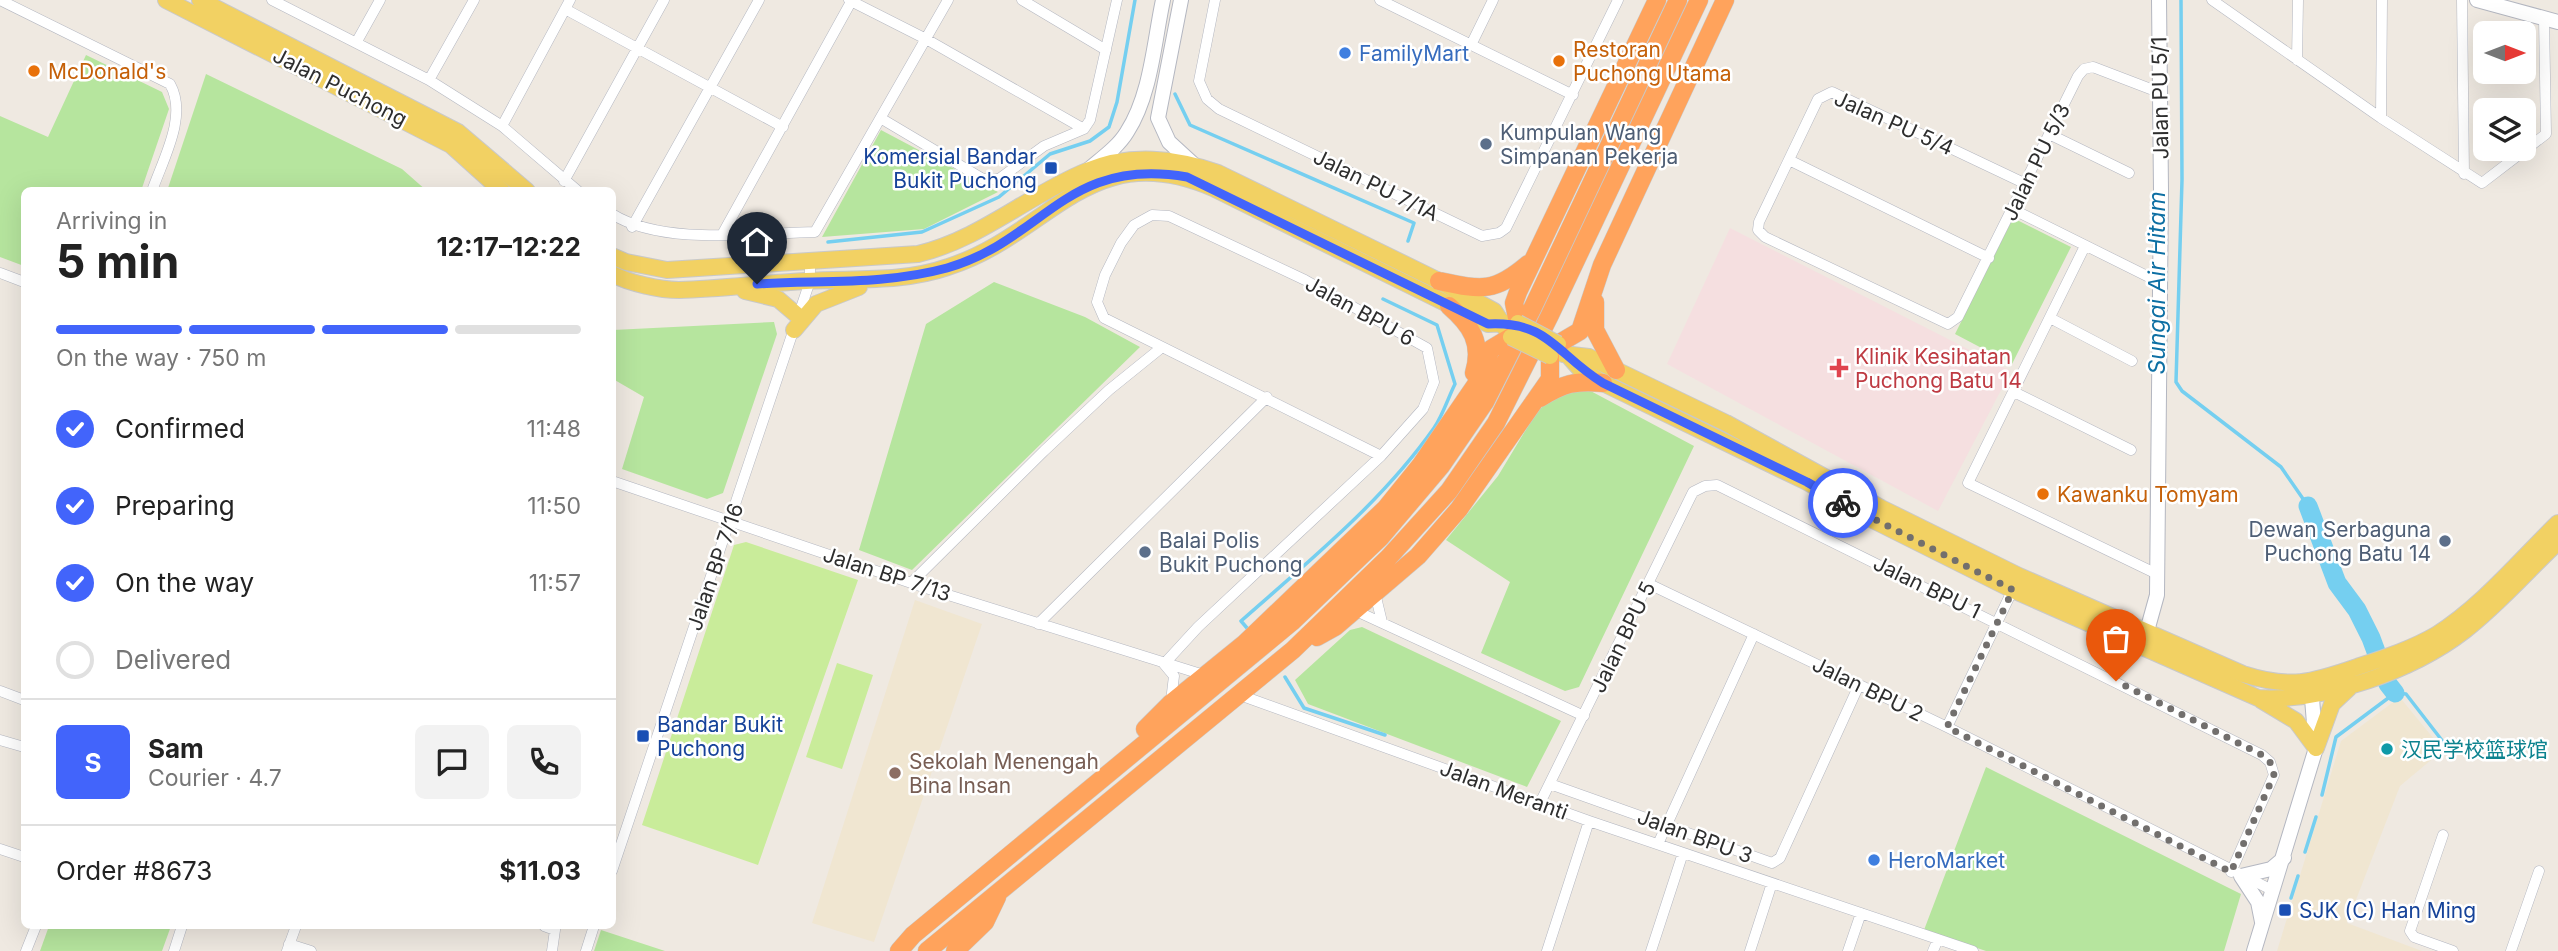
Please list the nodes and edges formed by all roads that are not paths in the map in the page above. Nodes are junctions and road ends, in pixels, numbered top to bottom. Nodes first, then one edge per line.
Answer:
1 (0, 0) edge
2 (166, 0) edge
3 (200, 0) edge
4 (380, 0) edge
5 (474, 0) edge
6 (664, 0) edge
7 (759, 0) edge
8 (851, 0) edge
9 (948, 0) edge
10 (1022, 0) edge
11 (1117, 0) edge
12 (1163, 0) edge
13 (1181, 0) edge
14 (1214, 0) edge
15 (1380, 0) edge
16 (1493, 0) edge
17 (1618, 0) edge
18 (1657, 0) edge
19 (1678, 0) edge
20 (1699, 0) edge
21 (1725, 0) edge
22 (2159, 0) edge
23 (2298, 0) edge
24 (2382, 0) edge
25 (2462, 0) edge
26 (2476, 0) edge
27 (2211, 1) edge
28 (279, 2) edge
29 (568, 4) edge
30 (2551, 20) edge
31 (926, 39) junction
32 (356, 43) junction
33 (1471, 45) junction
34 (637, 48) junction
35 (1106, 50) junction
36 (2297, 61) junction
37 (429, 80) junction
38 (711, 89) junction
39 (2161, 93) junction
40 (1573, 95) junction
41 (2381, 118) junction
42 (882, 119) junction
43 (502, 126) junction
44 (783, 127) junction
45 (1084, 129) junction
46 (2049, 134) junction
47 (1789, 160) junction
48 (1193, 164) junction
49 (1087, 170) junction
50 (2129, 173) dead end
51 (2464, 174) junction
52 (564, 181) junction
53 (2026, 184) junction
54 (153, 187) edge
55 (497, 187) edge
56 (522, 187) edge
57 (572, 187) edge
58 (2014, 210) junction
59 (616, 217) edge
60 (632, 227) junction
61 (723, 233) junction
62 (2085, 246) junction
63 (1536, 257) junction
64 (616, 258) edge
65 (1989, 258) junction
66 (810, 261) junction
67 (1602, 265) junction
68 (0, 273) edge
69 (616, 275) edge
70 (909, 276) junction
71 (21, 281) edge
72 (810, 281) junction
73 (1440, 281) junction
74 (2161, 283) junction
75 (703, 288) junction
76 (1449, 306) junction
77 (2050, 318) junction
78 (796, 323) junction
79 (1948, 324) joint
80 (1511, 328) junction
81 (1161, 348) junction
82 (1557, 351) junction
83 (2132, 361) dead end
84 (1609, 376) junction
85 (2014, 392) junction
86 (1267, 397) junction
87 (1465, 399) junction
88 (1534, 402) junction
89 (2132, 450) dead end
90 (1381, 456) junction
91 (616, 482) edge
92 (1717, 485) joint
93 (730, 522) junction
94 (2558, 523) edge
95 (2558, 542) edge
96 (2157, 575) junction
97 (912, 582) junction
98 (2016, 583) junction
99 (1649, 584) junction
100 (1379, 590) junction
101 (1354, 610) junction
102 (1997, 621) junction
103 (1382, 622) junction
104 (1038, 624) junction
105 (2147, 631) junction
106 (1754, 634) junction
107 (1293, 650) junction
108 (2400, 660) junction
109 (1164, 664) junction
110 (1206, 676) junction
111 (2360, 676) junction
112 (1859, 685) junction
113 (2312, 688) junction
114 (0, 691) edge
115 (1237, 694) junction
116 (2258, 698) junction
117 (21, 699) edge
118 (1170, 704) junction
119 (1584, 716) junction
120 (1947, 727) junction
121 (0, 740) edge
122 (21, 746) edge
123 (2316, 748) junction
124 (1550, 784) junction
125 (1079, 796) junction
126 (1540, 803) junction
127 (1589, 821) junction
128 (1666, 825) junction
129 (2443, 835) dead end
130 (1658, 844) junction
131 (0, 849) edge
132 (1683, 853) junction
133 (21, 856) edge
134 (2284, 858) junction
135 (616, 860) edge
136 (2539, 871) dead end
137 (2236, 874) junction
138 (1772, 883) junction
139 (2274, 891) junction
140 (998, 893) junction
141 (1861, 913) junction
142 (2262, 924) junction
143 (35, 929) edge
144 (181, 929) edge
145 (295, 929) edge
146 (552, 929) edge
147 (593, 929) edge
148 (1938, 939) junction
149 (288, 947) edge
150 (26, 951) edge
151 (174, 951) edge
152 (311, 951) edge
153 (552, 951) edge
154 (586, 951) edge
155 (899, 951) edge
156 (927, 951) edge
157 (955, 951) edge
158 (1547, 951) edge
159 (1651, 951) edge
160 (1750, 951) edge
161 (1848, 951) edge
162 (1933, 951) edge
163 (1973, 951) edge
164 (2254, 951) edge
165 (2453, 951) edge
166 (2511, 951) edge

1 - 54 street
2 - 55 main road, Jalan Puchong
3 - 56 main road, Jalan Puchong
4 - 32 street
5 - 37 street
6 - 34 street
7 - 38 street
8 - 31 street
8 - 44 street
9 - 31 street
10 - 35 street
11 - 35 street
12 - 49 street
13 - 48 street
14 - 40 street, Jalan PU 7/1A
15 - 33 street
16 - 33 street
17 - 40 street, Jalan PU 7/1A
18 - 63 highway
19 - 125 highway
20 - 107 highway
21 - 67 highway
22 - 39 street, Jalan PU 5/1
23 - 36 street
24 - 41 street
25 - 51 street
26 - 30 street
27 - 36 street
28 - 32 street
29 - 34 street
29 - 43 street
30 - 51 street
31 - 42 street
31 - 45 street
32 - 37 street
33 - 40 street
34 - 38 street
34 - 52 street
35 - 45 street
36 - 41 street
37 - 43 street
38 - 44 street
38 - 60 street
39 - 46 street, Jalan PU 5/3
39 - 74 street, Jalan PU 5/1
41 - 51 street
42 - 45 street
42 - 61 street
43 - 52 street
44 - 61 street
46 - 50 street
46 - 53 street, Jalan PU 5/3
47 - 53 street, Jalan PU 5/4
47 - 65 street
47 - 79 street, Jalan PU 5/4
48 - 49 main road
48 - 73 main road
49 - 66 main road
52 - 57 street
53 - 58 street, Jalan PU 5/3
58 - 62 street
58 - 65 street, Jalan PU 5/3
59 - 60 street
60 - 61 street
62 - 74 street
62 - 77 street
63 - 73 highway
63 - 80 highway
64 - 66 main road
65 - 79 street, Jalan PU 5/3
66 - 72 street, Jalan BP 7/16
67 - 82 highway
67 - 84 highway
68 - 71 street
69 - 75 main road
70 - 72 main road
70 - 76 main road
70 - 78 main road
72 - 75 main road
72 - 78 street, Jalan BP 7/16
73 - 80 main road
74 - 96 street, Jalan PU 5/1
75 - 78 main road
76 - 80 main road
76 - 87 highway
77 - 83 street
77 - 85 street
78 - 93 street, Jalan BP 7/16
80 - 82 main road, bridge
80 - 87 highway
81 - 86 street
81 - 90 street, Jalan BPU 6
81 - 97 street
82 - 84 main road
82 - 88 highway
84 - 88 highway
84 - 98 main road
85 - 89 street
85 - 96 street
86 - 90 street
86 - 104 street
87 - 110 highway
88 - 100 highway
90 - 109 street, Jalan BPU 6
91 - 93 street, Jalan BP 7/13
92 - 99 street, Jalan BPU 5
92 - 102 street, Jalan BPU 1
93 - 97 street, Jalan BP 7/13
93 - 135 street, Jalan BP 7/16
94 - 108 main road
95 - 108 main road
96 - 105 street, Jalan PU 5/1
97 - 104 street, Jalan BP 7/13
98 - 102 street
98 - 105 main road
98 - 116 main road
99 - 106 street, Jalan BPU 2
99 - 119 street, Jalan BPU 5
100 - 101 highway
100 - 103 street
101 - 103 street
101 - 107 highway
102 - 120 street
102 - 137 street, Jalan BPU 1
103 - 119 street
104 - 109 street, Jalan BP 7/13
105 - 113 main road
106 - 112 street, Jalan BPU 2
106 - 128 street
107 - 115 highway
108 - 111 main road
109 - 110 street, Jalan BP 7/13
109 - 118 street
110 - 118 highway
111 - 113 main road
111 - 123 main road
112 - 120 street, Jalan BPU 2
112 - 128 street, Jalan BPU 3
113 - 116 main road
113 - 123 street
114 - 117 street
115 - 126 street, Jalan Meranti
115 - 140 highway
116 - 123 main road
118 - 125 highway
119 - 124 street, Jalan BPU 5
120 - 137 street, Jalan BPU 2
121 - 122 street
123 - 134 street
124 - 126 street, Jalan BPU 5
124 - 128 street, Jalan BPU 3
125 - 155 highway
126 - 127 street, Jalan Meranti
127 - 130 street, Jalan Meranti
127 - 158 street
128 - 130 street
129 - 165 street
130 - 132 street, Jalan Meranti
131 - 133 street
132 - 138 street, Jalan Meranti
132 - 159 street
134 - 137 street
134 - 139 street
136 - 166 street
137 - 139 street, Jalan BPU 2
137 - 142 street
138 - 141 street, Jalan Meranti
138 - 160 street
139 - 142 street
140 - 156 highway
140 - 157 highway
141 - 148 street, Jalan Meranti
141 - 161 street
142 - 164 street
143 - 150 street
144 - 151 street
145 - 149 street
146 - 153 street
147 - 154 street
148 - 162 street
148 - 163 street, Jalan Meranti
149 - 152 street

